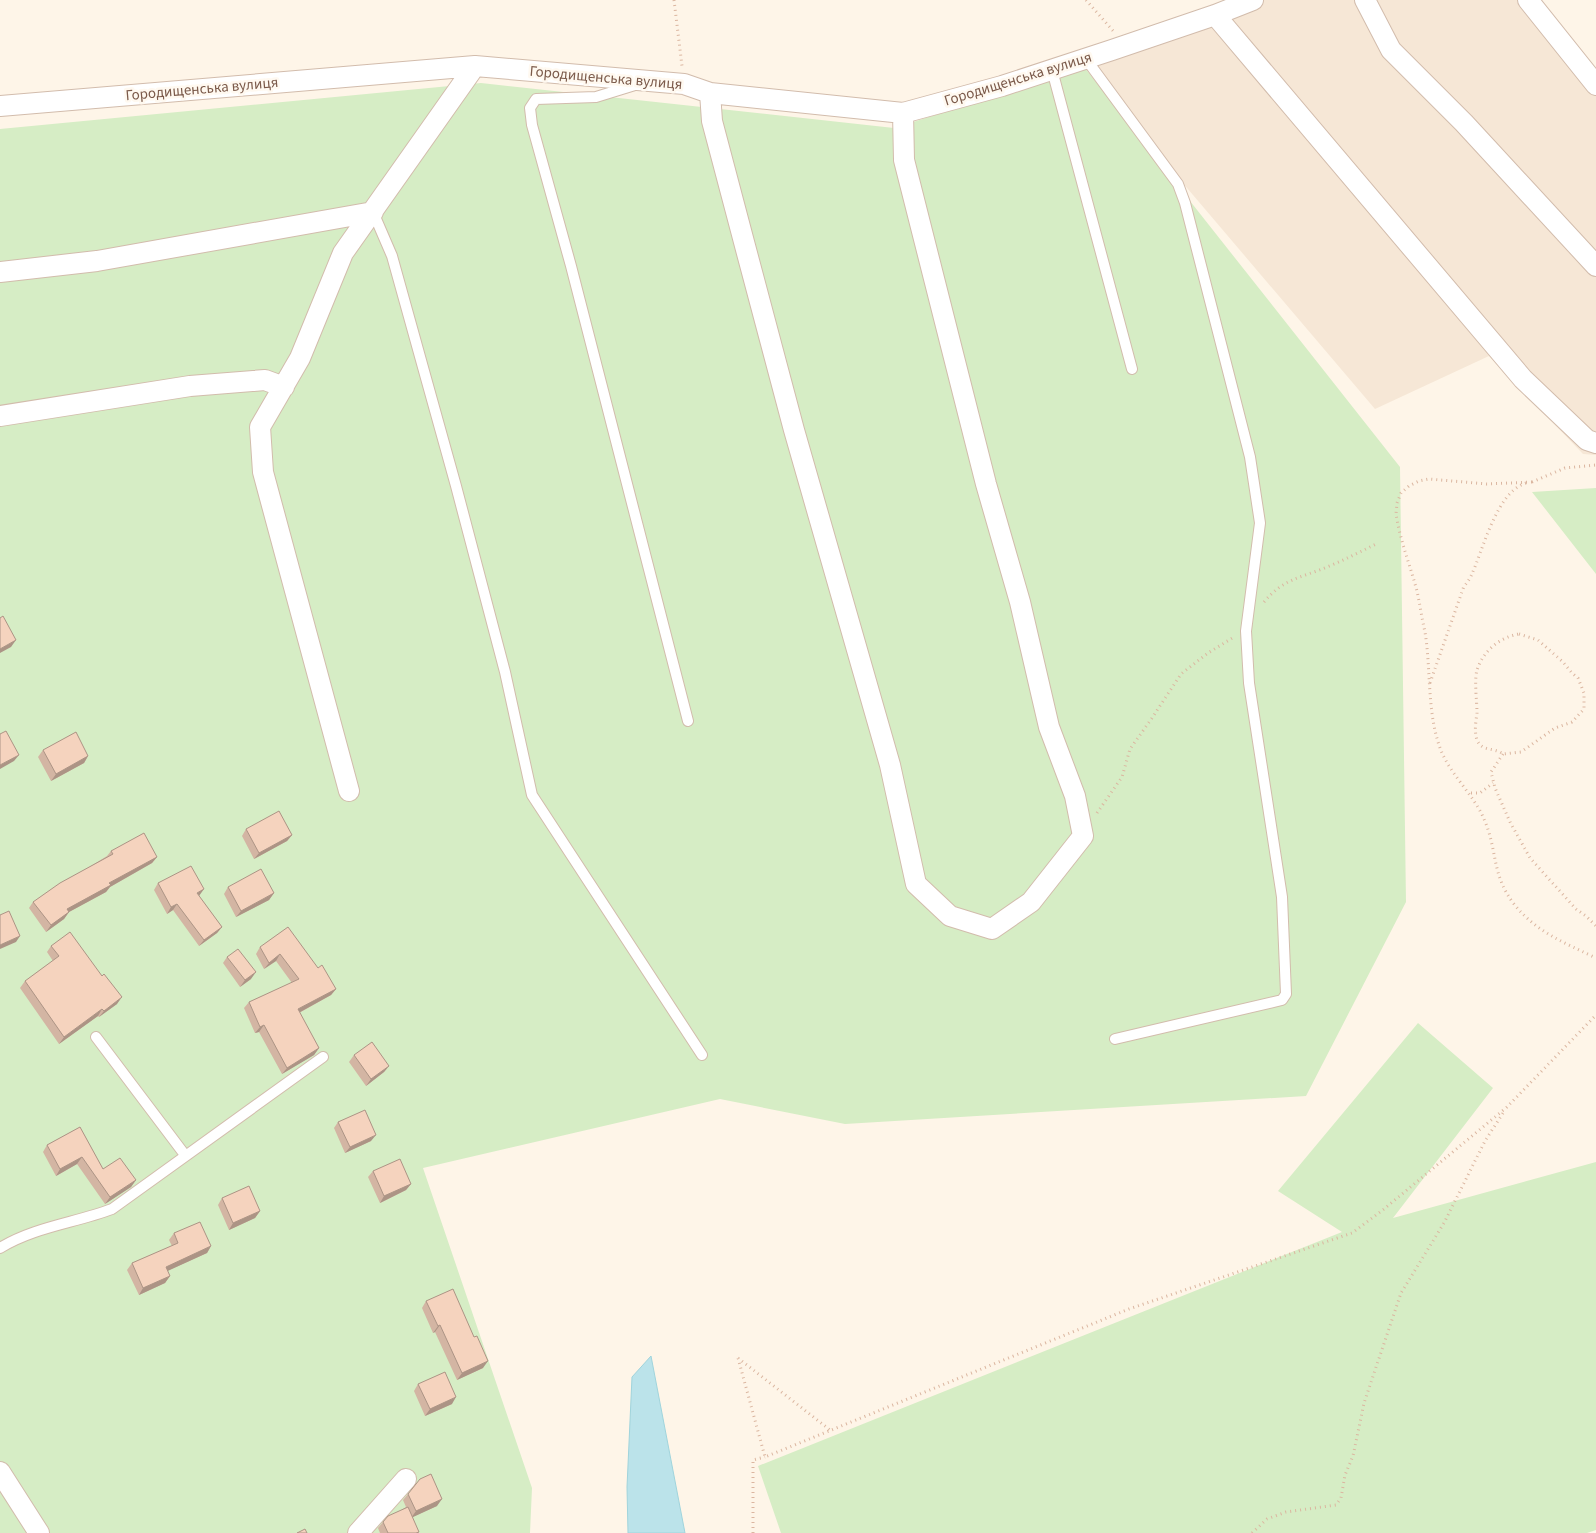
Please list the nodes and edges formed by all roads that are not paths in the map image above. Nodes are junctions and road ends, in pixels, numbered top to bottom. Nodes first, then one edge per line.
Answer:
1 (1253, 0) edge
2 (1365, 0) edge
3 (1528, 0) edge
4 (1215, 15) junction
5 (1086, 58) junction
6 (475, 66) junction
7 (1052, 70) junction
8 (650, 81) junction
9 (1596, 85) edge
10 (710, 93) junction
11 (0, 106) edge
12 (903, 113) junction
13 (373, 212) junction
14 (1596, 266) edge
15 (0, 272) edge
16 (1132, 369) dead end
17 (284, 387) junction
18 (0, 416) edge
19 (1596, 443) edge
20 (688, 721) dead end
21 (349, 791) dead end
22 (96, 1037) dead end
23 (1115, 1039) dead end
24 (702, 1055) dead end
25 (322, 1057) dead end
26 (185, 1155) junction
27 (0, 1248) edge
28 (0, 1472) edge
29 (406, 1479) dead end
30 (39, 1533) edge
31 (358, 1533) edge

1 - 4 street, Городищенська вулиця
2 - 14 street
3 - 9 street
4 - 5 street, Городищенська вулиця
4 - 19 street
5 - 7 street, Городищенська вулиця
5 - 23 lane
6 - 8 street, Городищенська вулиця
6 - 11 street, Городищенська вулиця
6 - 13 street
7 - 12 street, Городищенська вулиця
7 - 16 lane
8 - 10 street, Городищенська вулиця
8 - 20 lane
10 - 12 street, Городищенська вулиця
10 - 12 street
13 - 15 street
13 - 17 street
13 - 24 lane
17 - 18 street
17 - 21 street
22 - 26 lane
25 - 26 lane
26 - 27 lane
28 - 30 street
29 - 31 street

